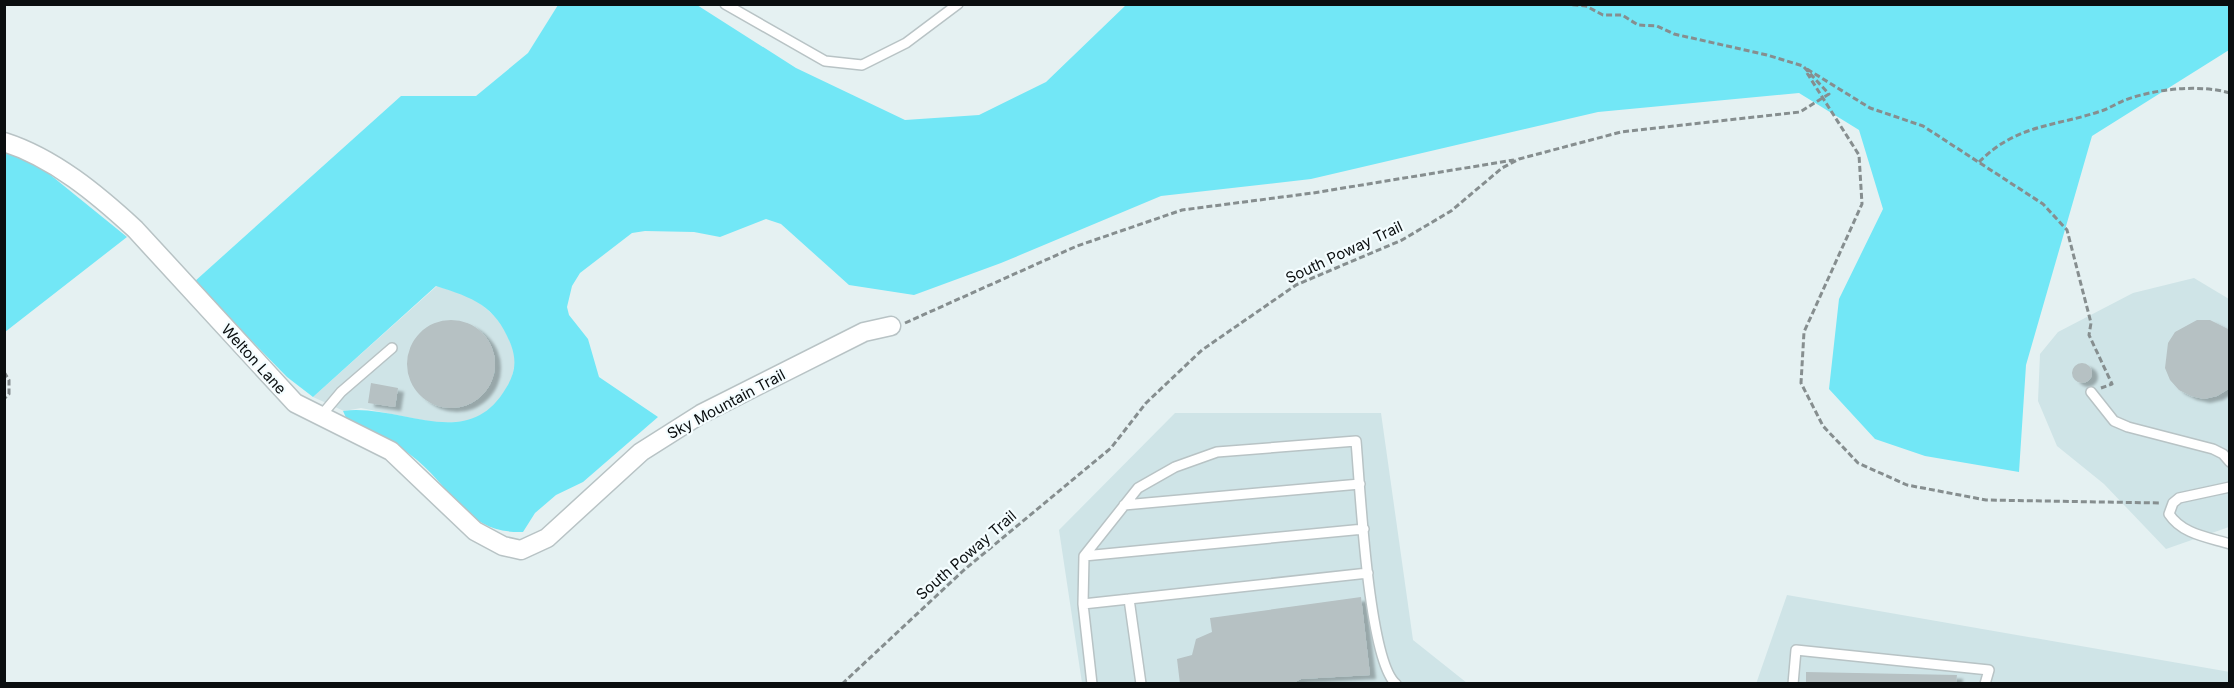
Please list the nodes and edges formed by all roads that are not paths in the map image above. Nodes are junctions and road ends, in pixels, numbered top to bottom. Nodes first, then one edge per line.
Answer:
1 (725, 4) edge
2 (958, 4) edge
3 (4, 142) edge
4 (897, 325) road end
5 (392, 348) dead end
6 (2091, 392) road end
7 (320, 417) junction
8 (2229, 462) edge
9 (1360, 484) junction
10 (2229, 487) edge
11 (1124, 505) junction
12 (1364, 529) junction
13 (2229, 544) edge
14 (521, 550) joint
15 (1084, 556) junction
16 (1368, 573) junction
17 (1129, 599) junction
18 (1083, 604) junction
19 (1092, 684) edge
20 (1140, 684) edge
21 (1396, 684) edge
22 (1793, 684) edge
23 (1985, 684) edge

1 - 2 lane
3 - 7 street, Welton Lane
4 - 14 street, Sky Mountain Trail
5 - 7 lane
6 - 8 lane
7 - 14 street, Welton Lane
9 - 11 lane
9 - 11 lane
9 - 12 lane
10 - 13 lane
11 - 15 lane
12 - 15 lane
12 - 16 lane
15 - 18 lane
16 - 17 lane
16 - 21 lane
17 - 18 lane
17 - 20 lane
18 - 19 lane
22 - 23 lane

